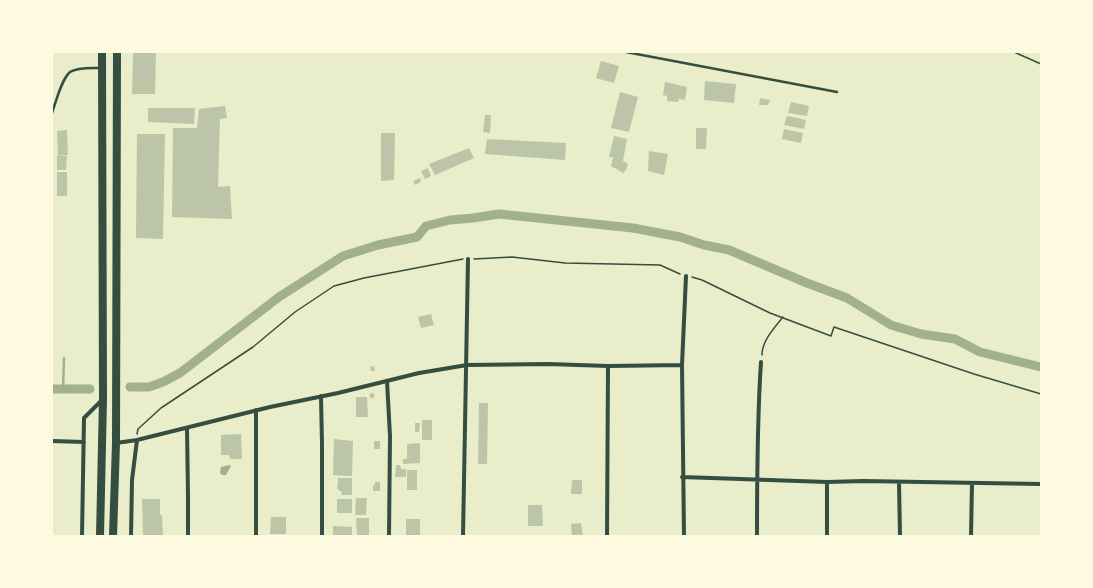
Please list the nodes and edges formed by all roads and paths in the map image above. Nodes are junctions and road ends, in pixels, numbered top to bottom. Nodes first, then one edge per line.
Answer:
1 (102, 52) edge
2 (117, 52) edge
3 (626, 52) edge
4 (1014, 52) edge
5 (1041, 64) edge
6 (102, 68) junction
7 (837, 92) dead end
8 (52, 113) edge
9 (468, 259) junction
10 (686, 276) junction
11 (783, 317) junction
12 (761, 362) joint
13 (467, 365) junction
14 (682, 365) junction
15 (608, 366) junction
16 (387, 381) junction
17 (1041, 394) edge
18 (320, 396) junction
19 (103, 399) junction
20 (256, 410) junction
21 (187, 428) junction
22 (137, 440) junction
23 (52, 441) edge
24 (84, 442) junction
25 (116, 443) junction
26 (682, 477) junction
27 (758, 480) junction
28 (827, 482) junction
29 (898, 482) junction
30 (972, 483) junction
31 (1041, 484) edge
32 (82, 536) edge
33 (100, 536) edge
34 (113, 536) edge
35 (131, 536) edge
36 (188, 536) edge
37 (256, 536) edge
38 (322, 536) edge
39 (389, 536) edge
40 (462, 536) edge
41 (607, 536) edge
42 (684, 536) edge
43 (757, 536) edge
44 (827, 536) edge
45 (900, 536) edge
46 (971, 536) edge

1 - 6 highway
2 - 25 highway
3 - 7 lane
4 - 5 path
6 - 8 lane
6 - 19 highway
9 - 10 path
9 - 13 street
9 - 22 path
10 - 11 path
10 - 14 street
11 - 12 path
11 - 17 path
12 - 27 street
13 - 15 street
13 - 16 street
13 - 40 street
14 - 15 street
14 - 26 street
15 - 41 street
16 - 18 street
16 - 39 street
18 - 20 street
18 - 38 street
19 - 24 street
19 - 33 highway
20 - 21 street
20 - 37 street
21 - 22 street
21 - 36 street
22 - 25 street
22 - 35 street
23 - 24 street
24 - 32 street
25 - 34 highway
26 - 27 street
26 - 42 street
27 - 28 street
27 - 43 street
28 - 29 street
28 - 44 street
29 - 30 street
29 - 45 street
30 - 31 street
30 - 46 street

